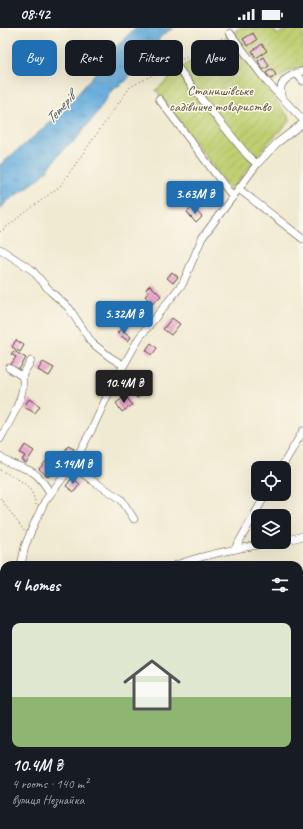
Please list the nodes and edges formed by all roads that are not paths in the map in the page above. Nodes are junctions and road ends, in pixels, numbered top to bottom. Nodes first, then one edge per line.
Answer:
1 (230, 34) road end
2 (300, 72) edge
3 (183, 73) edge
4 (303, 81) edge
5 (281, 85) junction
6 (272, 87) junction
7 (280, 95) junction
8 (159, 98) dead end
9 (303, 122) edge
10 (257, 164) junction
11 (239, 188) junction
12 (233, 197) junction
13 (303, 239) edge
14 (0, 249) edge
15 (31, 361) dead end
16 (124, 365) junction
17 (9, 368) dead end
18 (22, 376) junction
19 (303, 431) edge
20 (0, 440) edge
21 (0, 457) edge
22 (285, 461) edge
23 (72, 466) junction
24 (50, 493) junction
25 (262, 501) edge
26 (134, 519) dead end
27 (303, 536) edge
28 (291, 539) edge
29 (251, 546) edge
30 (235, 549) junction
31 (22, 561) edge
32 (187, 561) edge

1 - 6 street
2 - 4 street
2 - 5 street
3 - 10 street
5 - 6 street
5 - 7 street
6 - 7 street
7 - 9 street
8 - 12 street
9 - 10 street
10 - 11 street
11 - 12 street
11 - 13 street
12 - 16 street
14 - 16 street
15 - 18 street
16 - 23 street
17 - 18 street
18 - 20 street
19 - 22 street
21 - 24 street
23 - 24 street
23 - 26 street
24 - 31 street
25 - 30 street
27 - 28 street
29 - 30 street
30 - 32 street

